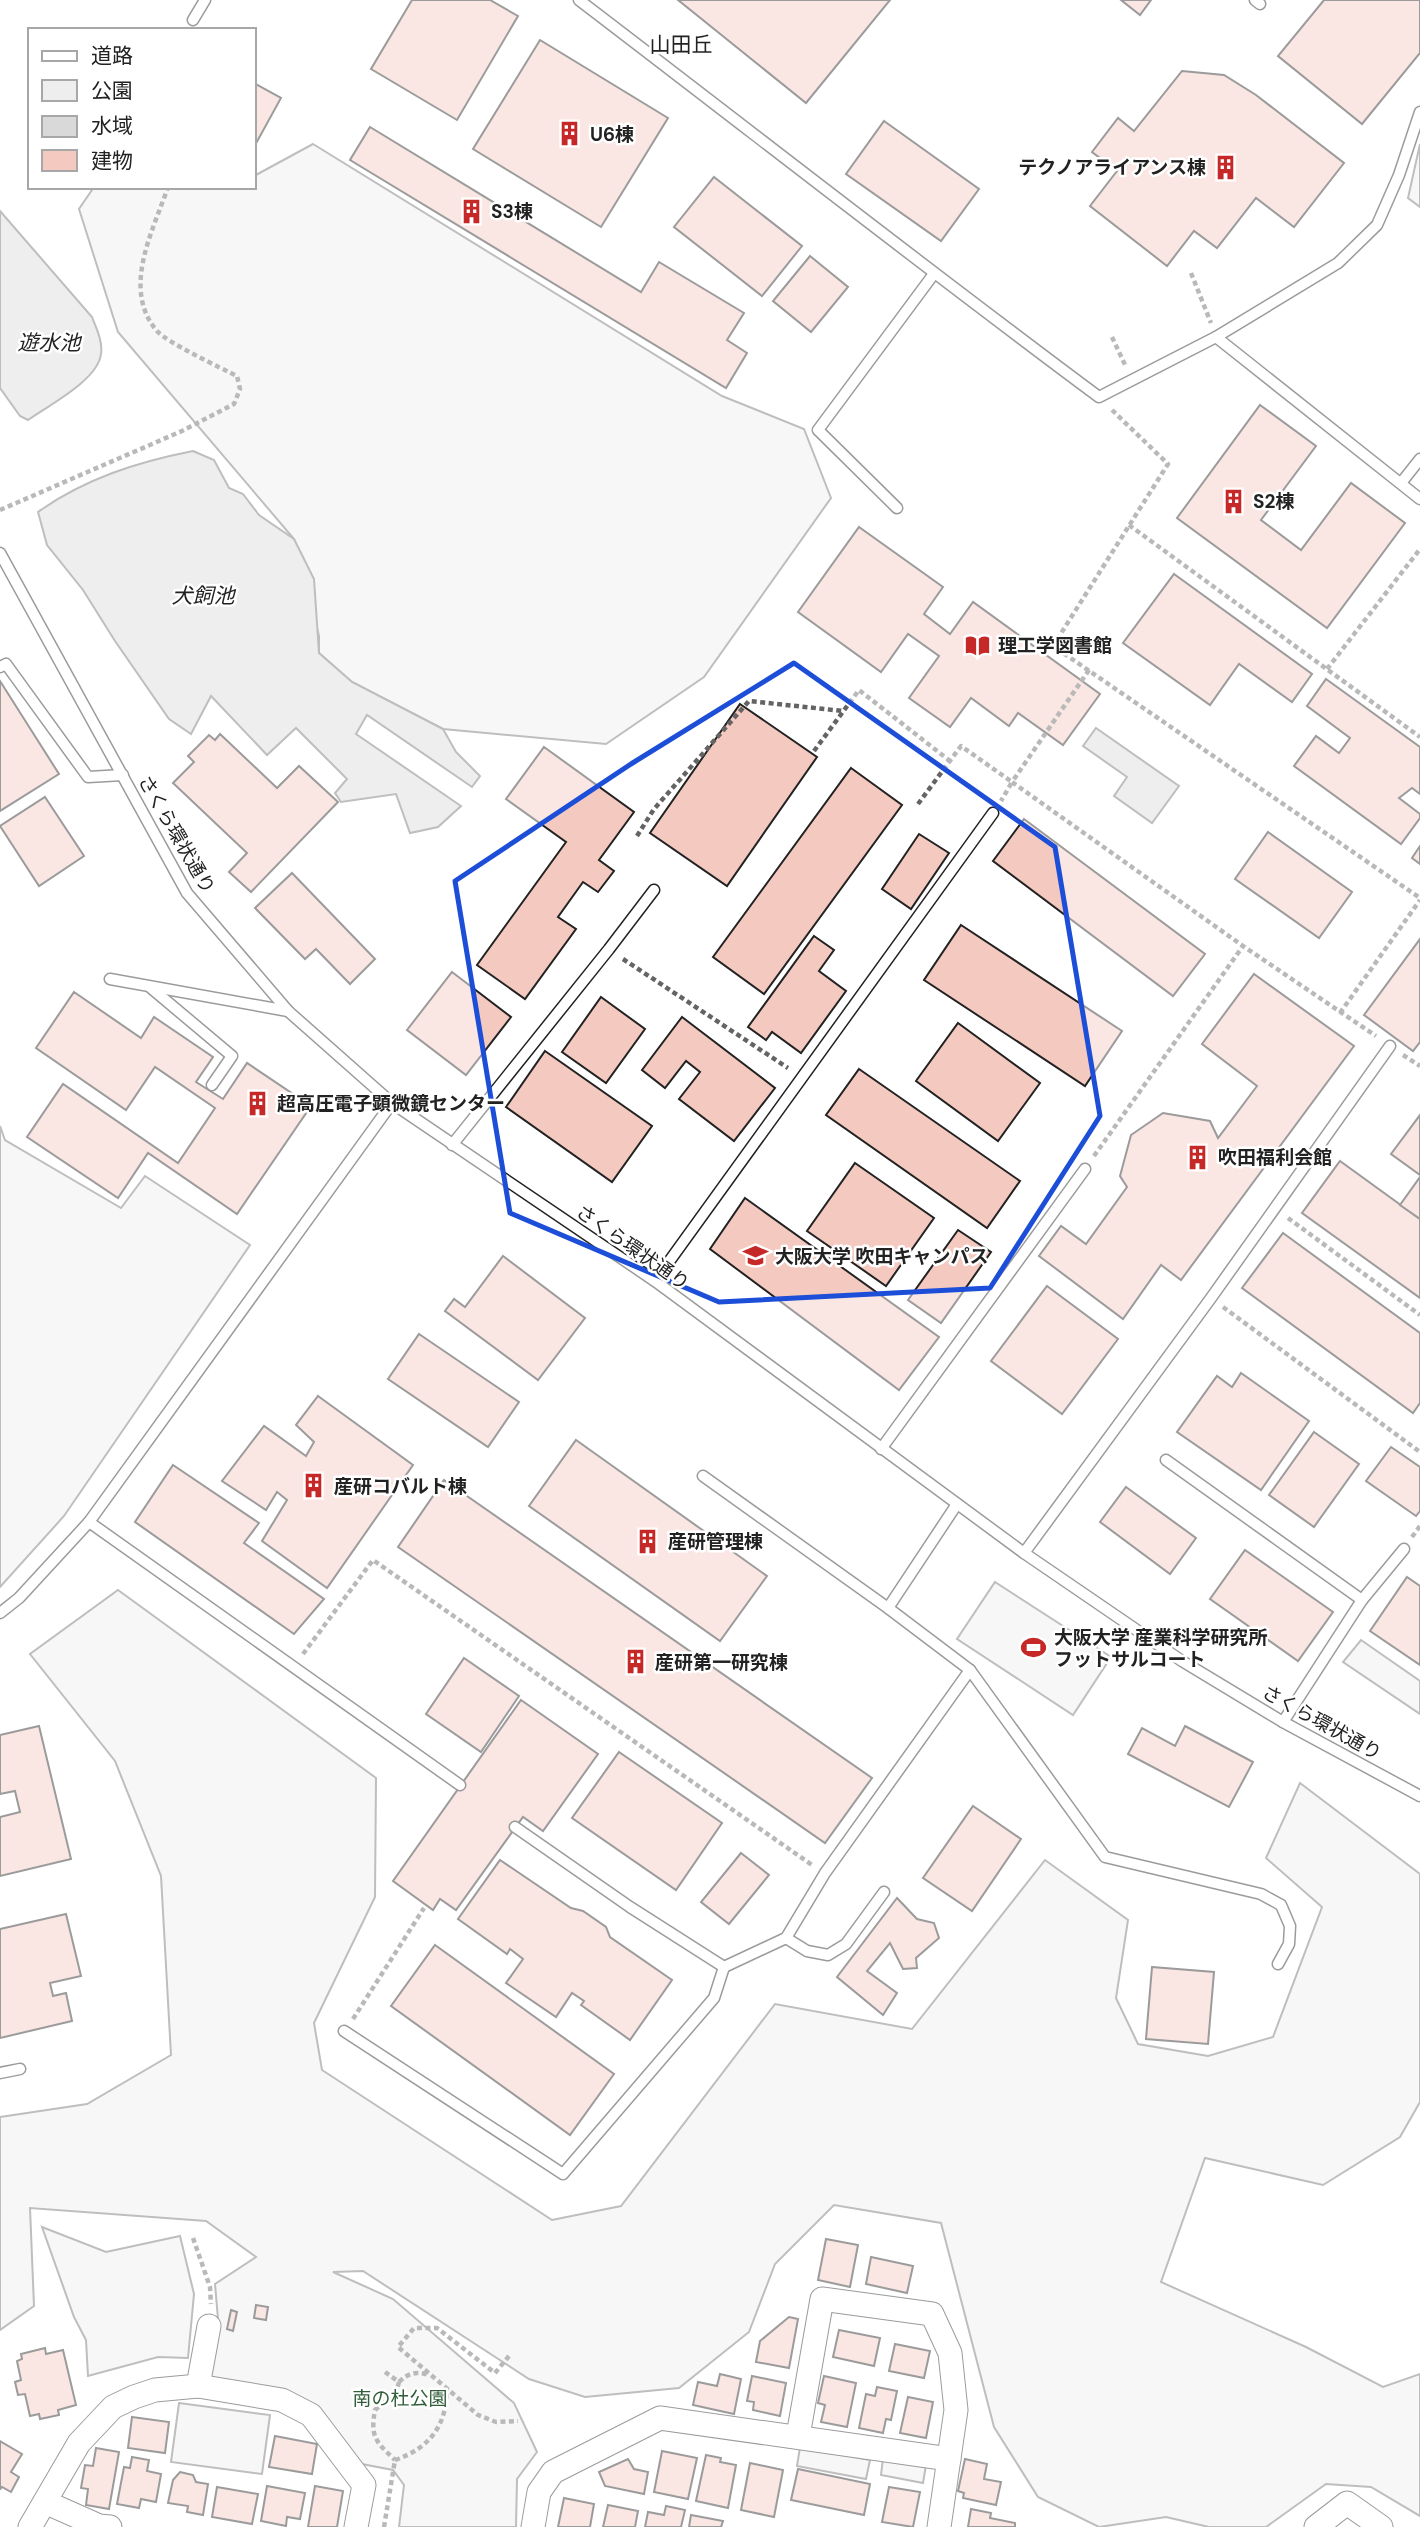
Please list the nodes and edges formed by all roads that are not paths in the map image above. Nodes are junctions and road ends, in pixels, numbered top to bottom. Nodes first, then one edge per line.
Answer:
1 (205, 0) edge
2 (579, 0) edge
3 (193, 20) dead end
4 (1420, 112) edge
5 (933, 275) junction
6 (1216, 337) junction
7 (1420, 459) edge
8 (1401, 483) junction
9 (1420, 499) edge
10 (897, 508) dead end
11 (0, 553) edge
12 (0, 667) edge
13 (124, 775) junction
14 (993, 813) dead end
15 (654, 890) dead end
16 (110, 979) dead end
17 (149, 986) junction
18 (288, 1011) junction
19 (1390, 1046) road end
20 (212, 1085) dead end
21 (392, 1103) junction
22 (452, 1145) junction
23 (1085, 1169) road end
24 (655, 1282) junction
25 (881, 1449) junction
26 (1166, 1460) dead end
27 (702, 1476) dead end
28 (957, 1504) junction
29 (89, 1522) junction
30 (1404, 1549) dead end
31 (1024, 1553) junction
32 (1362, 1600) junction
33 (888, 1608) junction
34 (0, 1613) edge
35 (970, 1670) junction
36 (1283, 1722) junction
37 (460, 1785) dead end
38 (1420, 1797) edge
39 (515, 1827) dead end
40 (884, 1892) dead end
41 (786, 1938) junction
42 (1278, 1964) dead end
43 (724, 1967) junction
44 (345, 2031) road end
45 (20, 2069) dead end
46 (0, 2073) edge
47 (209, 2326) road end
48 (198, 2386) junction
49 (798, 2437) junction
50 (949, 2459) junction
51 (45, 2502) junction
52 (30, 2527) edge
53 (110, 2527) edge
54 (356, 2527) edge
55 (533, 2527) edge
56 (939, 2527) edge
57 (1316, 2527) edge
58 (1381, 2527) edge

1 - 3 lane
2 - 5 lane
4 - 6 lane
5 - 6 lane
5 - 10 lane
6 - 8 lane
7 - 8 lane
8 - 9 lane
11 - 13 lane, さくら環状通り
12 - 13 lane
13 - 18 lane, さくら環状通り
14 - 24 lane
15 - 22 lane
16 - 17 lane
17 - 18 lane
17 - 20 lane
18 - 21 lane, さくら環状通り
19 - 31 lane
21 - 22 lane, さくら環状通り
21 - 29 lane
22 - 24 lane, さくら環状通り
23 - 25 lane
24 - 25 lane, さくら環状通り
25 - 28 lane, さくら環状通り
26 - 32 lane
27 - 33 lane
28 - 31 lane, さくら環状通り
28 - 33 lane
29 - 34 lane
29 - 37 lane
30 - 32 lane
31 - 36 lane, さくら環状通り
32 - 36 lane
33 - 35 lane
35 - 41 lane
35 - 42 lane
36 - 38 lane, さくら環状通り
39 - 43 lane
40 - 41 lane
41 - 43 lane
43 - 44 lane
45 - 46 lane
47 - 48 street
48 - 51 street
48 - 54 street
49 - 50 street
49 - 50 street
49 - 55 street
50 - 56 street
51 - 52 street
51 - 53 street
57 - 58 street

